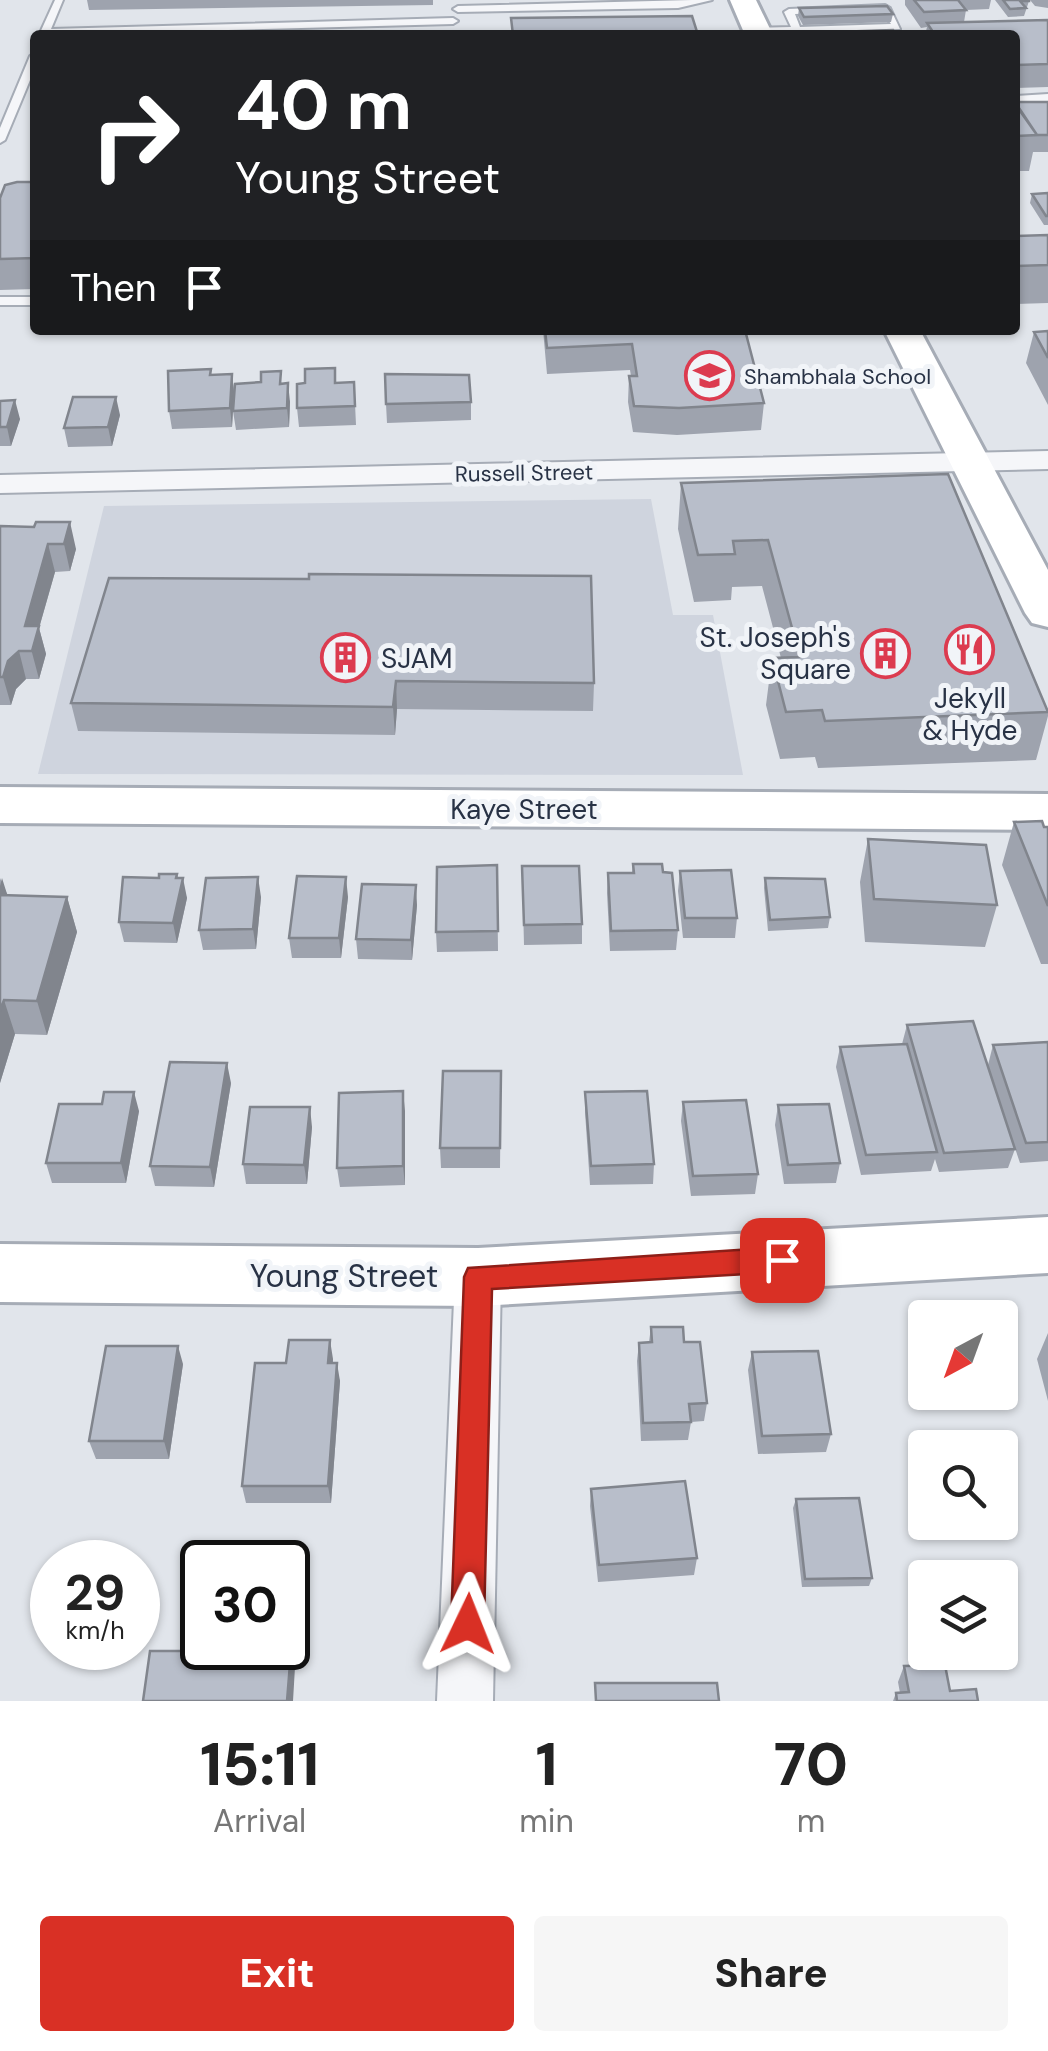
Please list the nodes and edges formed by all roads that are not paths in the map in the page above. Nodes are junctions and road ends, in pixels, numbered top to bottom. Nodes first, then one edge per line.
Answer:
1 (58, 0) edge
2 (708, 0) edge
3 (743, 0) edge
4 (808, 0) edge
5 (458, 4) edge
6 (866, 15) edge
7 (820, 20) junction
8 (453, 21) junction
9 (45, 30) edge
10 (146, 30) edge
11 (453, 30) edge
12 (757, 30) edge
13 (798, 30) joint
14 (30, 68) edge
15 (1048, 100) edge
16 (1020, 102) edge
17 (0, 140) edge
18 (30, 301) edge
19 (0, 302) edge
20 (905, 335) edge
21 (1048, 460) edge
22 (970, 464) junction
23 (0, 484) edge
24 (1048, 613) edge
25 (0, 805) edge
26 (1048, 812) edge
27 (1048, 1244) edge
28 (0, 1273) edge
29 (478, 1277) junction
30 (465, 1701) edge

1 - 9 lane
2 - 5 lane
3 - 12 street
4 - 7 lane
5 - 8 lane
6 - 7 lane
6 - 7 lane
7 - 13 lane
7 - 13 lane
8 - 10 lane
8 - 11 lane
14 - 17 lane
15 - 16 street
18 - 19 lane
20 - 22 street
21 - 22 street, Russell Street
22 - 23 street, Russell Street
22 - 24 street
25 - 26 street, Kaye Street
27 - 29 street, Young Street
28 - 29 street, Young Street
29 - 30 street

